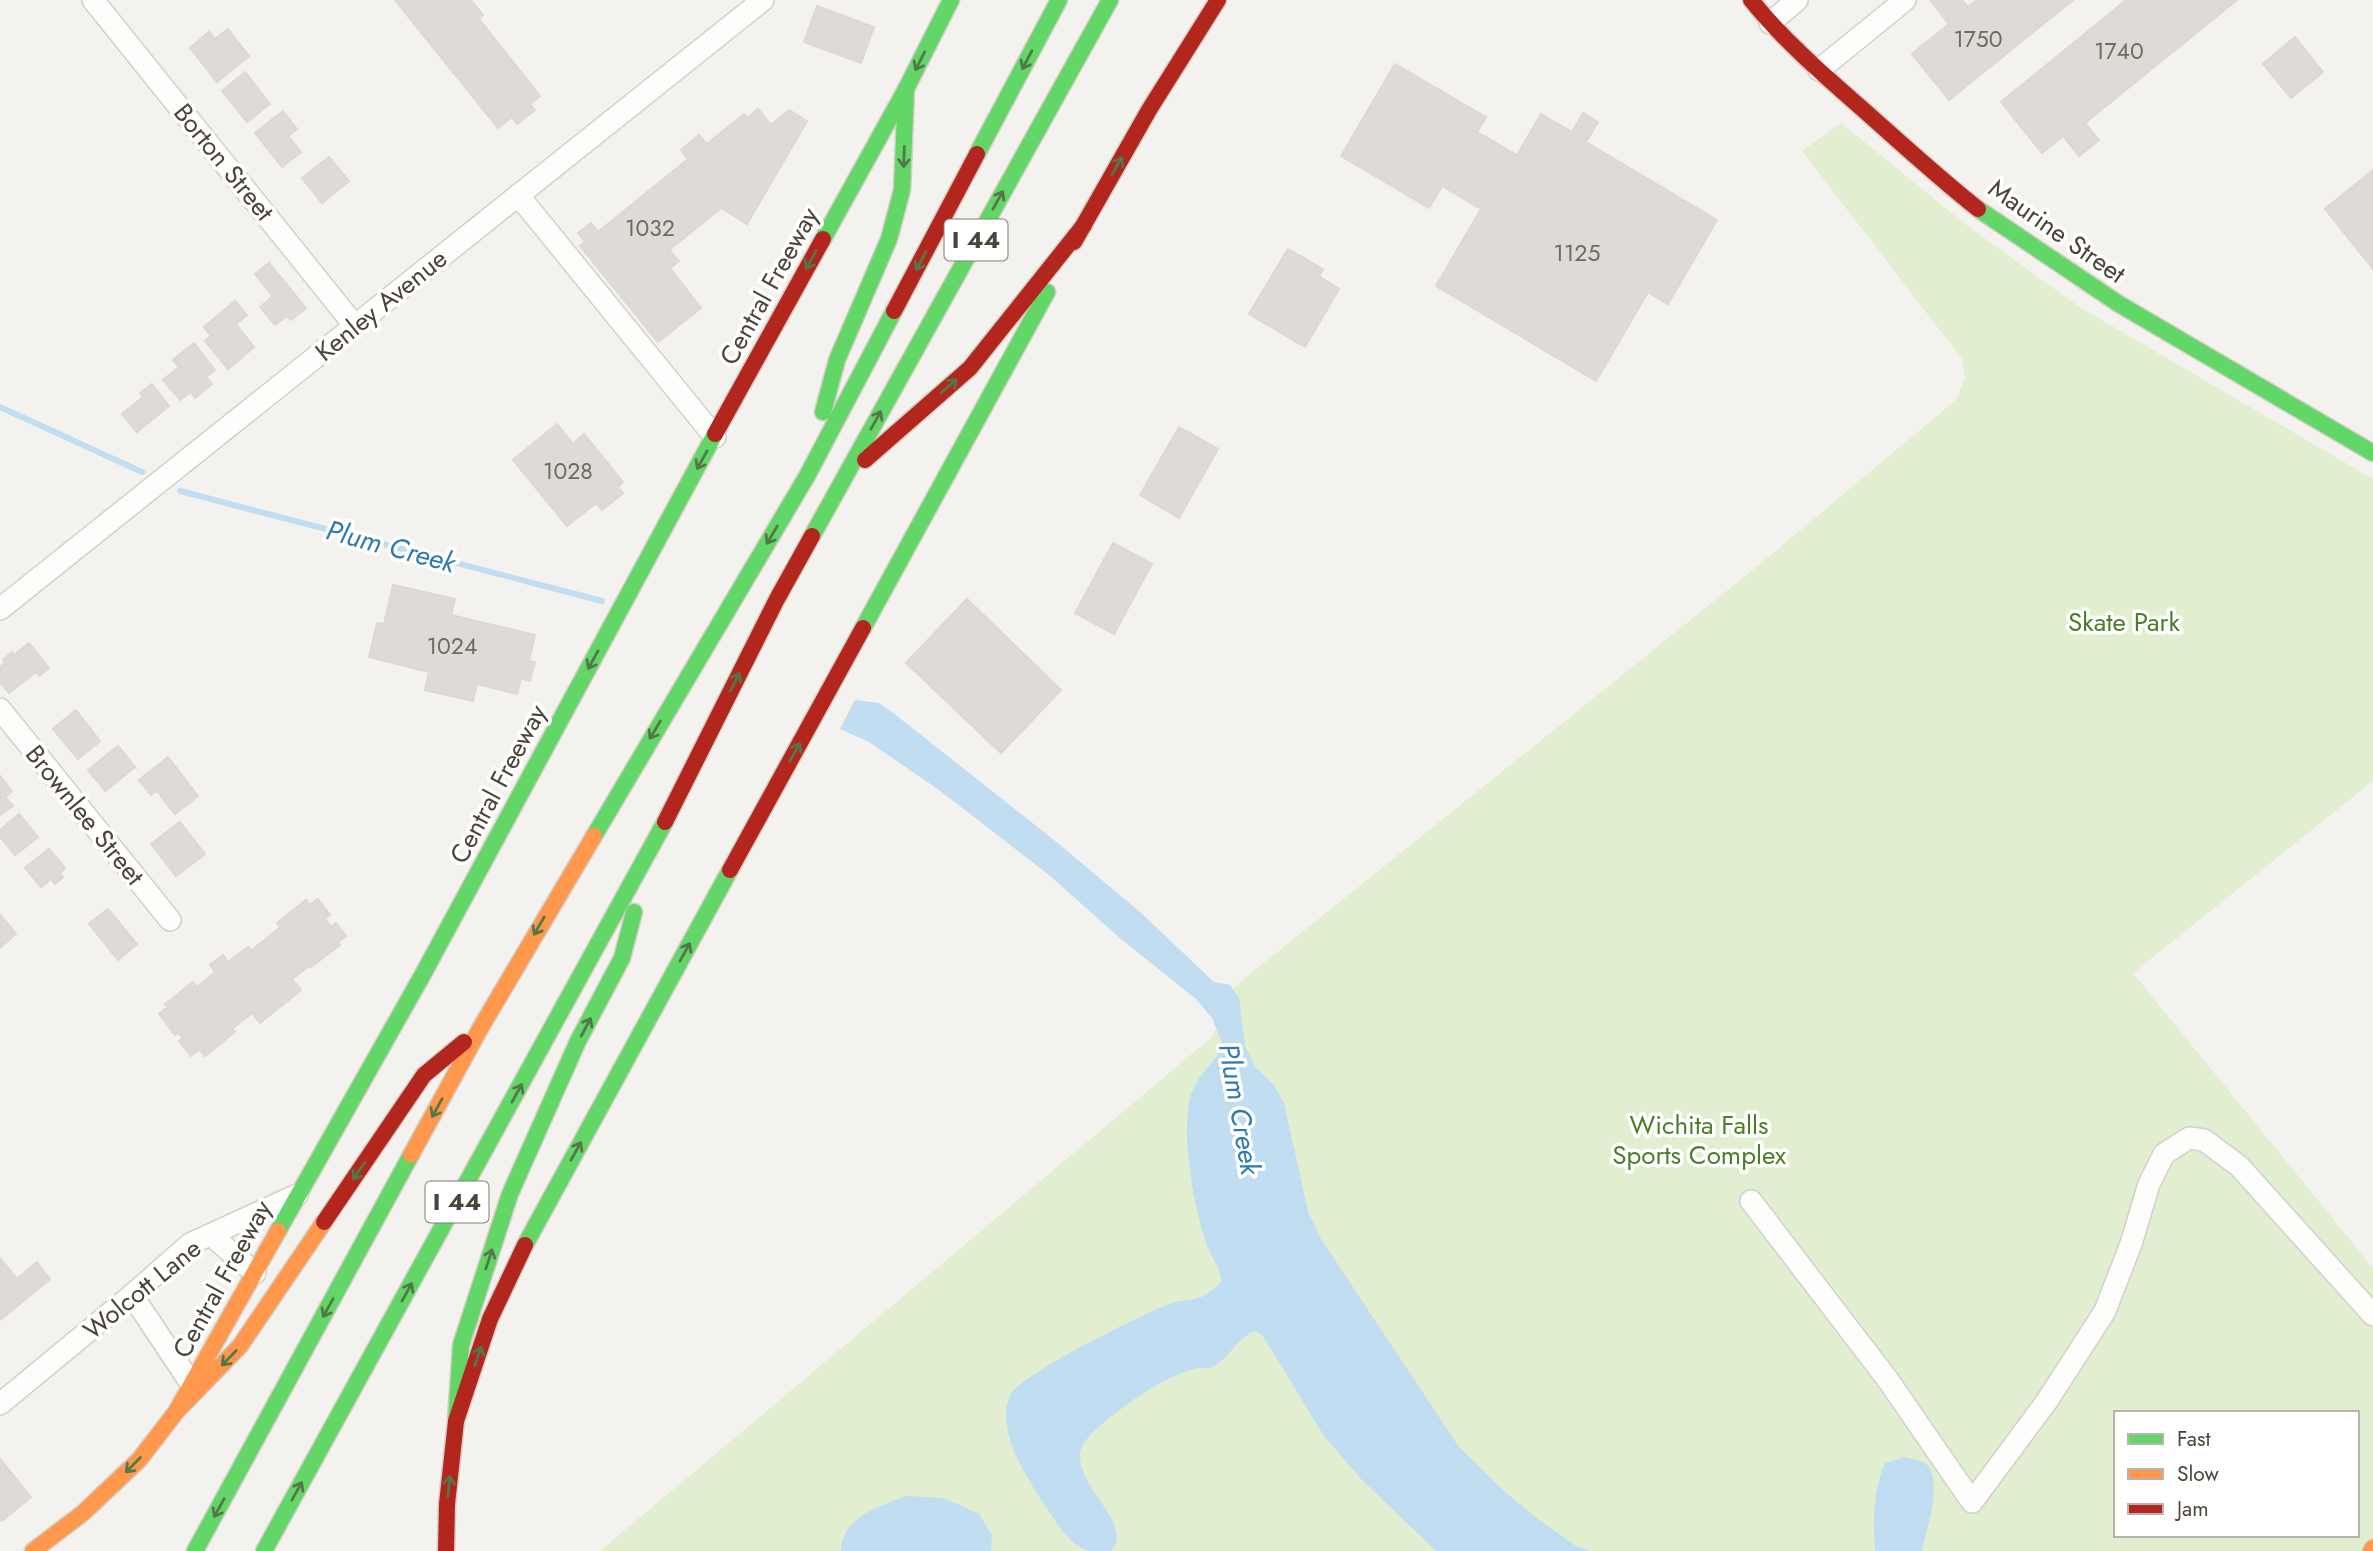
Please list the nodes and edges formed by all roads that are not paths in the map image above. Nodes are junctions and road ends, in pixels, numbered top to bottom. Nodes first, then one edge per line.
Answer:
1 (93, 0) edge
2 (762, 0) edge
3 (951, 0) edge
4 (1059, 0) edge
5 (1110, 0) edge
6 (1218, 0) edge
7 (1751, 0) edge
8 (1797, 0) edge
9 (1905, 0) edge
10 (1770, 23) junction
11 (1819, 70) junction
12 (906, 89) junction
13 (518, 195) junction
14 (1083, 225) junction
15 (355, 326) junction
16 (715, 437) junction
17 (2373, 453) edge
18 (807, 476) junction
19 (843, 480) junction
20 (0, 609) edge
21 (0, 709) edge
22 (650, 852) junction
23 (170, 920) dead end
24 (481, 1027) junction
25 (297, 1195) junction
26 (1751, 1201) dead end
27 (211, 1235) junction
28 (255, 1273) junction
29 (132, 1295) junction
30 (2373, 1315) edge
31 (192, 1385) junction
32 (0, 1404) edge
33 (176, 1412) junction
34 (456, 1421) junction
35 (33, 1551) edge
36 (195, 1551) edge
37 (264, 1551) edge
38 (446, 1551) edge

1 - 15 street, Borton Street
2 - 13 street, Kenley Avenue
3 -> 12 main road, Central Freeway
4 -> 18 main road, I 44
19 -> 5 main road, I 44
14 -> 6 main road
7 - 10 main road, Maurine Street
8 - 10 street
9 - 11 street
10 - 11 main road, Maurine Street
11 - 17 main road, Maurine Street
12 -> 16 main road, Central Freeway
12 -> 18 main road
13 - 15 street, Kenley Avenue
13 - 16 street
19 -> 14 main road
34 -> 14 main road
15 - 20 street, Kenley Avenue
16 -> 25 main road, Central Freeway
18 -> 24 main road, I 44
22 -> 19 main road, I 44
21 - 23 street, Brownlee Street
34 -> 22 main road
37 -> 22 main road, I 44
24 -> 33 main road
24 -> 36 main road, I 44
25 - 27 street, Wolcott Lane
25 - 28 main road, Central Freeway
26 - 30 street
27 - 28 street
27 - 29 street, Wolcott Lane
28 - 31 main road, Central Freeway
29 - 31 street
29 - 32 street, Wolcott Lane
31 - 33 main road, Central Freeway
33 -> 35 main road, Central Freeway
38 -> 34 main road

